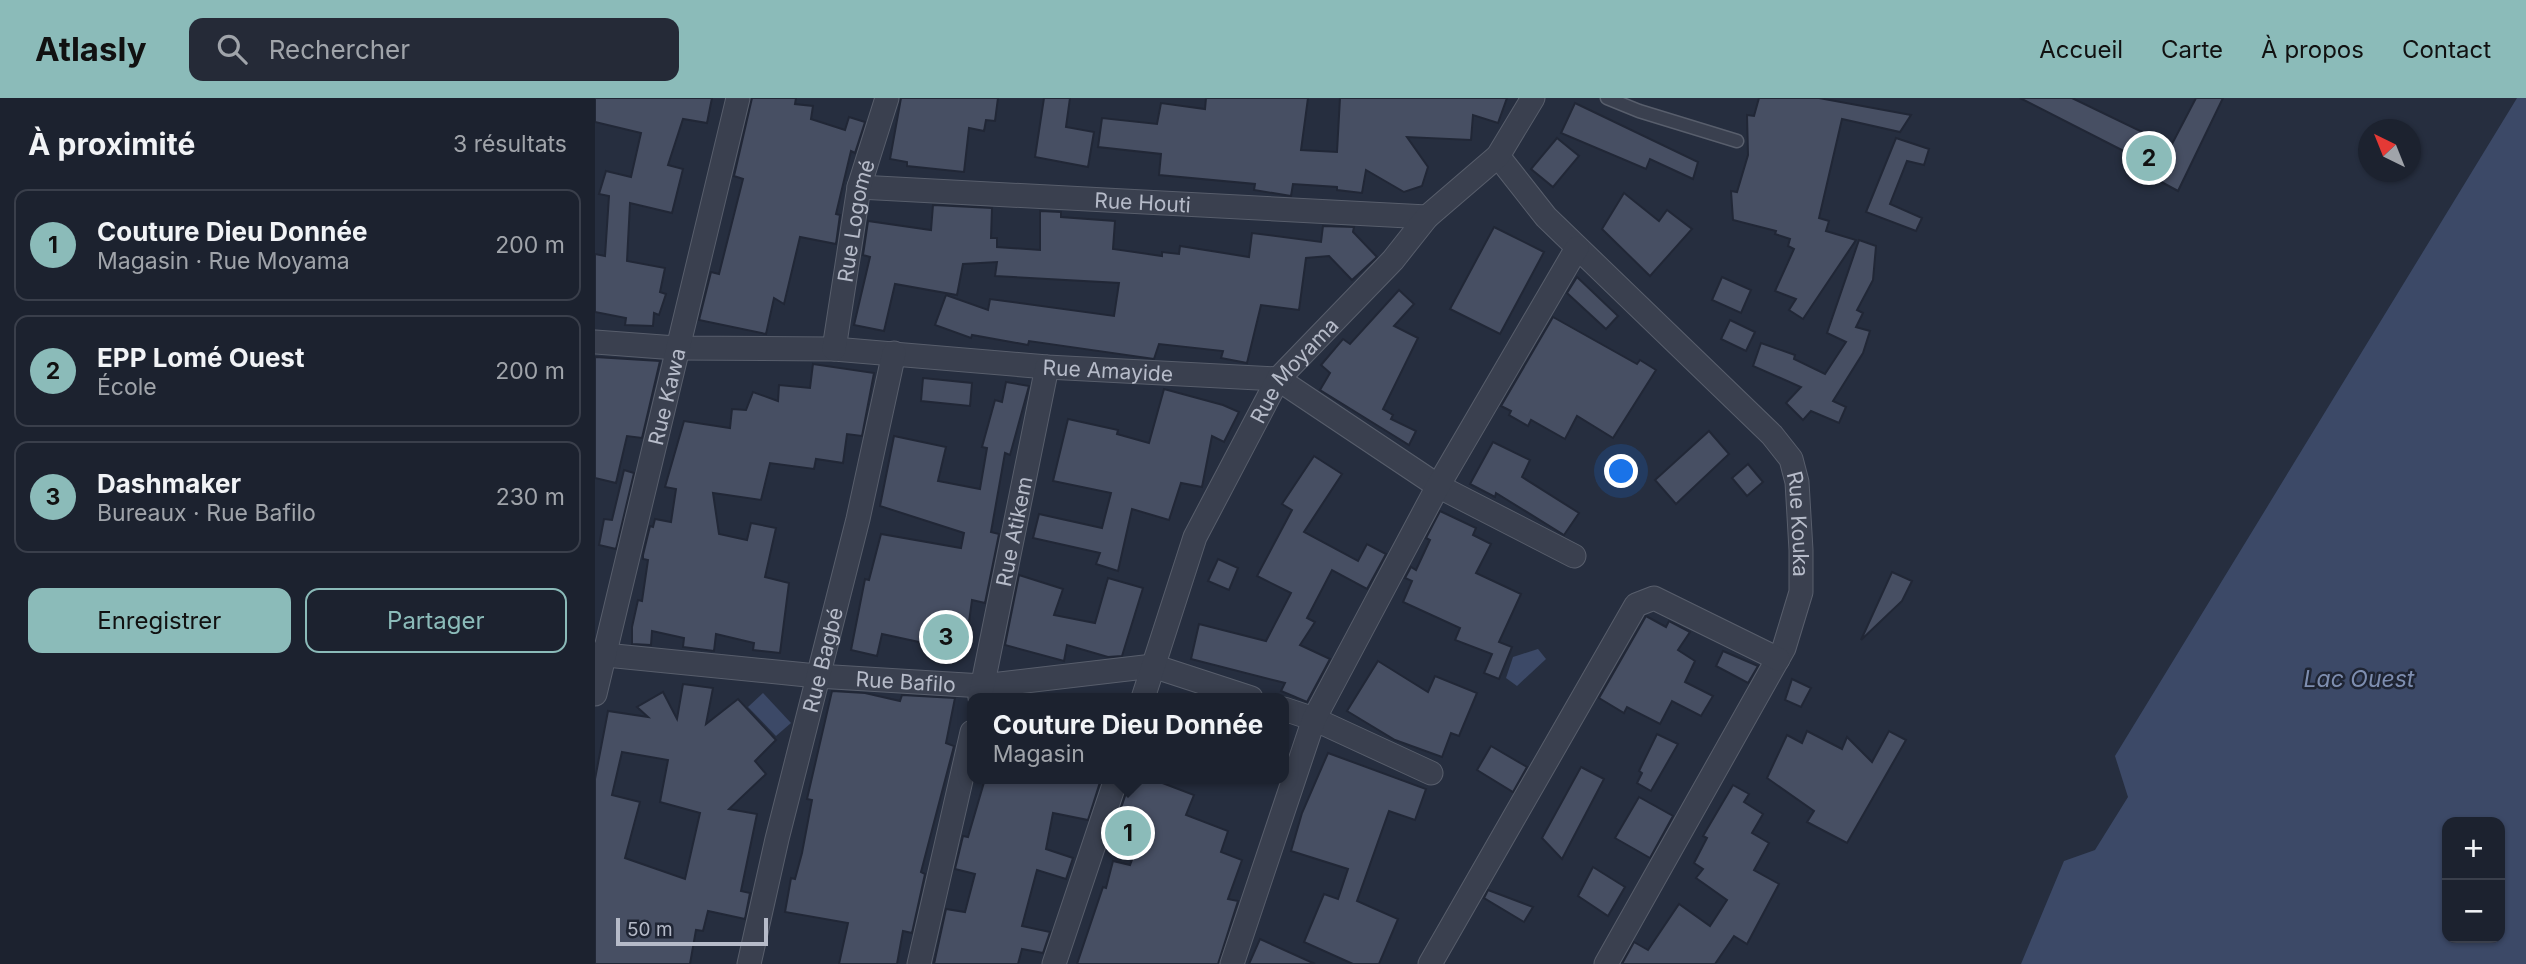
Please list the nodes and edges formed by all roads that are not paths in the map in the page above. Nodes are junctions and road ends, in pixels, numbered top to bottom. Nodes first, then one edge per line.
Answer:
1 (738, 98) edge
2 (887, 98) edge
3 (1532, 98) edge
4 (1607, 98) edge
5 (1642, 98) edge
6 (1639, 111) junction
7 (1737, 141) dead end
8 (1498, 156) junction
9 (859, 187) junction
10 (1427, 217) junction
11 (1577, 248) junction
12 (595, 342) edge
13 (676, 348) junction
14 (834, 349) junction
15 (894, 354) junction
16 (1047, 367) junction
17 (1278, 379) junction
18 (1439, 486) junction
19 (1574, 556) dead end
20 (600, 654) edge
21 (1778, 659) junction
22 (1153, 666) junction
23 (817, 676) junction
24 (982, 692) edge
25 (1145, 693) edge
26 (1236, 693) edge
27 (595, 694) edge
28 (1289, 711) edge
29 (1314, 719) junction
30 (967, 755) edge
31 (1431, 773) dead end
32 (1115, 784) edge
33 (749, 964) edge
34 (919, 964) edge
35 (1054, 964) edge
36 (1232, 964) edge
37 (1430, 964) edge
38 (1606, 964) edge

1 - 13 street, Rue Kawa
2 - 9 street, Rue Logomé
3 - 8 street, Rue Moyama
4 - 6 lane
5 - 6 lane
6 - 7 lane
8 - 10 street, Rue Moyama
8 - 11 street, Rue Kouka
9 - 10 street, Rue Houti
9 - 14 street, Rue Logomé
10 - 17 street, Rue Moyama
11 - 18 street
11 - 21 street, Rue Kouka
12 - 13 street, Rue Amayide
13 - 14 street, Rue Amayide
13 - 20 street, Rue Kawa
14 - 15 street, Rue Amayide
15 - 16 street, Rue Amayide
15 - 23 street, Rue Bagbé
16 - 17 street, Rue Amayide
16 - 24 street, Rue Atikem
17 - 18 street
17 - 22 street, Rue Moyama
18 - 19 street
18 - 29 street
20 - 23 street, Rue Bafilo
20 - 27 street, Rue Kawa
21 - 37 street
21 - 38 street, Rue Kouka
22 - 24 street, Rue Bafilo
22 - 25 street, Rue Moyama
22 - 26 street, Rue Bafilo
23 - 24 street, Rue Bafilo
23 - 33 street, Rue Bagbé
28 - 29 street
29 - 31 street
29 - 36 street
30 - 34 street
32 - 35 street

